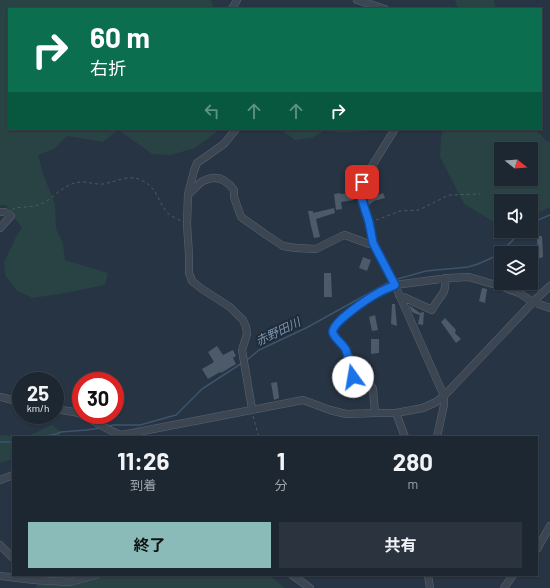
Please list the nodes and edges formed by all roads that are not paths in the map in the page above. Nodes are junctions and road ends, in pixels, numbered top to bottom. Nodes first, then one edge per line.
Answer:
1 (357, 0) edge
2 (382, 8) edge
3 (235, 130) edge
4 (394, 130) edge
5 (188, 194) junction
6 (0, 212) edge
7 (0, 228) edge
8 (373, 243) junction
9 (445, 278) junction
10 (393, 282) junction
11 (550, 286) edge
12 (399, 295) junction
13 (533, 302) junction
14 (550, 308) edge
15 (0, 396) edge
16 (444, 396) junction
17 (12, 399) edge
18 (252, 409) junction
19 (375, 413) junction
20 (396, 413) junction
21 (97, 424) edge
22 (113, 435) edge
23 (404, 436) edge
24 (437, 436) edge
25 (12, 475) edge
26 (0, 480) edge
27 (550, 526) edge
28 (0, 545) edge
29 (538, 547) edge
30 (12, 557) edge
31 (0, 576) edge
32 (92, 576) edge
33 (293, 576) edge
34 (428, 576) edge
35 (512, 576) edge
36 (32, 577) edge
37 (310, 588) edge
38 (430, 588) edge
39 (504, 588) edge

1 - 2 street
3 - 5 street
4 - 8 street
5 - 8 street
5 - 18 street
6 - 7 street
8 - 10 street
9 - 10 street
9 - 12 street
9 - 13 street
10 - 12 street
10 - 19 street
11 - 13 street
12 - 16 street
13 - 14 street
13 - 16 street
15 - 17 street
16 - 20 street
16 - 24 street
18 - 19 street
18 - 22 street
19 - 20 street
20 - 23 street
21 - 22 street
25 - 26 street
27 - 29 street
28 - 30 street
31 - 36 street
32 - 36 street
33 - 37 street
34 - 38 street
35 - 39 street

